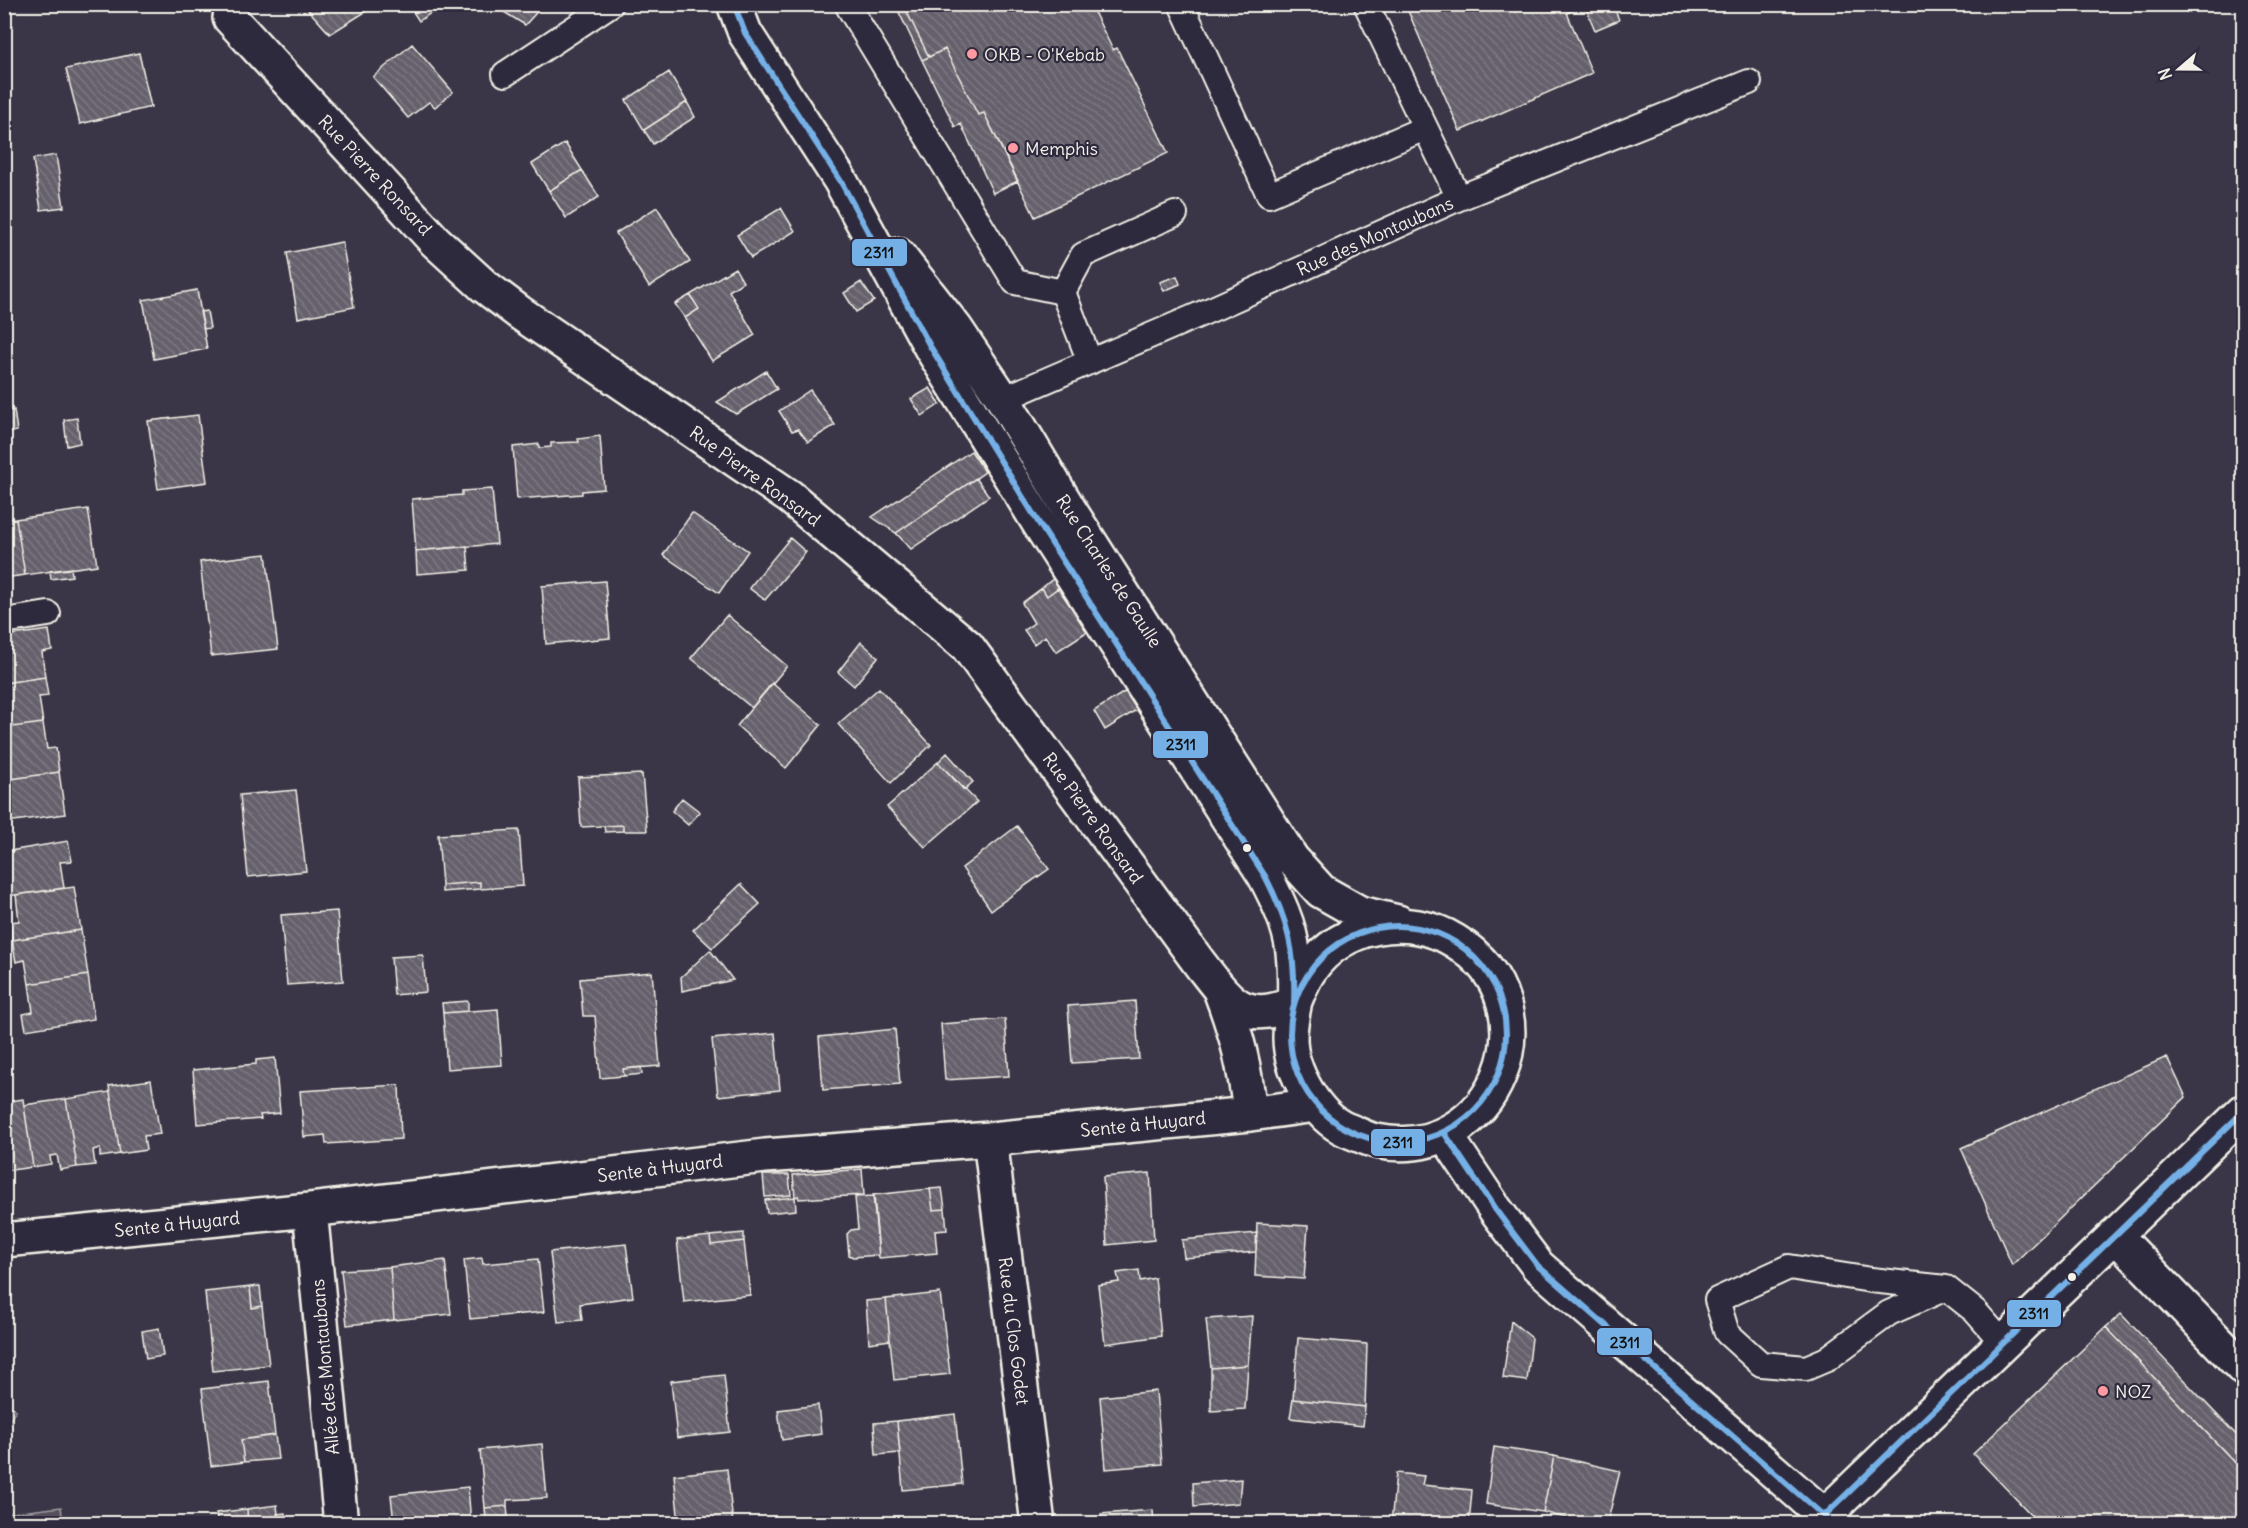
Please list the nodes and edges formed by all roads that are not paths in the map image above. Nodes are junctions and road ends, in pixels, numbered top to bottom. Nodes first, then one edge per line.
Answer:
1 (611, 4) edge
2 (717, 4) edge
3 (1181, 4) edge
4 (1366, 4) edge
5 (848, 6) edge
6 (238, 11) edge
7 (739, 19) edge
8 (505, 74) dead end
9 (1749, 82) dead end
10 (1425, 128) junction
11 (840, 180) junction
12 (1459, 198) junction
13 (1175, 214) dead end
14 (1063, 292) junction
15 (1090, 362) junction
16 (1003, 399) junction
17 (48, 615) dead end
18 (4, 621) edge
19 (1404, 924) junction
20 (1221, 990) junction
21 (1294, 1003) junction
22 (1315, 1105) junction
23 (2244, 1111) edge
24 (1250, 1114) junction
25 (1445, 1134) junction
26 (990, 1139) junction
27 (310, 1210) junction
28 (2115, 1234) junction
29 (4, 1240) edge
30 (1946, 1288) junction
31 (2003, 1343) junction
32 (2244, 1369) edge
33 (1829, 1520) edge
34 (340, 1524) edge
35 (1038, 1524) edge

1 - 8 lane
2 - 7 street, Rue Charles de Gaulle
3 - 10 lane
4 - 10 lane
5 - 14 lane
6 - 20 street, Rue Pierre Ronsard
7 - 11 street, Rue Charles de Gaulle
9 - 12 lane, Rue des Montaubans
10 - 12 lane
11 - 16 street, Rue Charles de Gaulle
11 - 21 street, Rue Charles de Gaulle
12 - 15 lane, Rue des Montaubans
13 - 14 lane
14 - 15 lane
15 - 16 lane, Rue des Montaubans
16 - 19 street, Rue Charles de Gaulle
17 - 18 lane
19 - 21 street
19 - 25 street, Rue Charles de Gaulle
20 - 21 street, Rue Pierre Ronsard
20 - 24 street, Rue Pierre Ronsard
21 - 22 street
22 - 24 street, Sente à Huyard
22 - 25 street, Rue Charles de Gaulle
23 - 28 street
24 - 26 street, Sente à Huyard
25 - 33 street
26 - 27 street, Sente à Huyard
26 - 35 street, Rue du Clos Godet
27 - 29 street, Sente à Huyard
27 - 34 street, Allée des Montaubans
28 - 31 street
28 - 32 street
30 - 30 lane
30 - 31 lane
31 - 33 street

